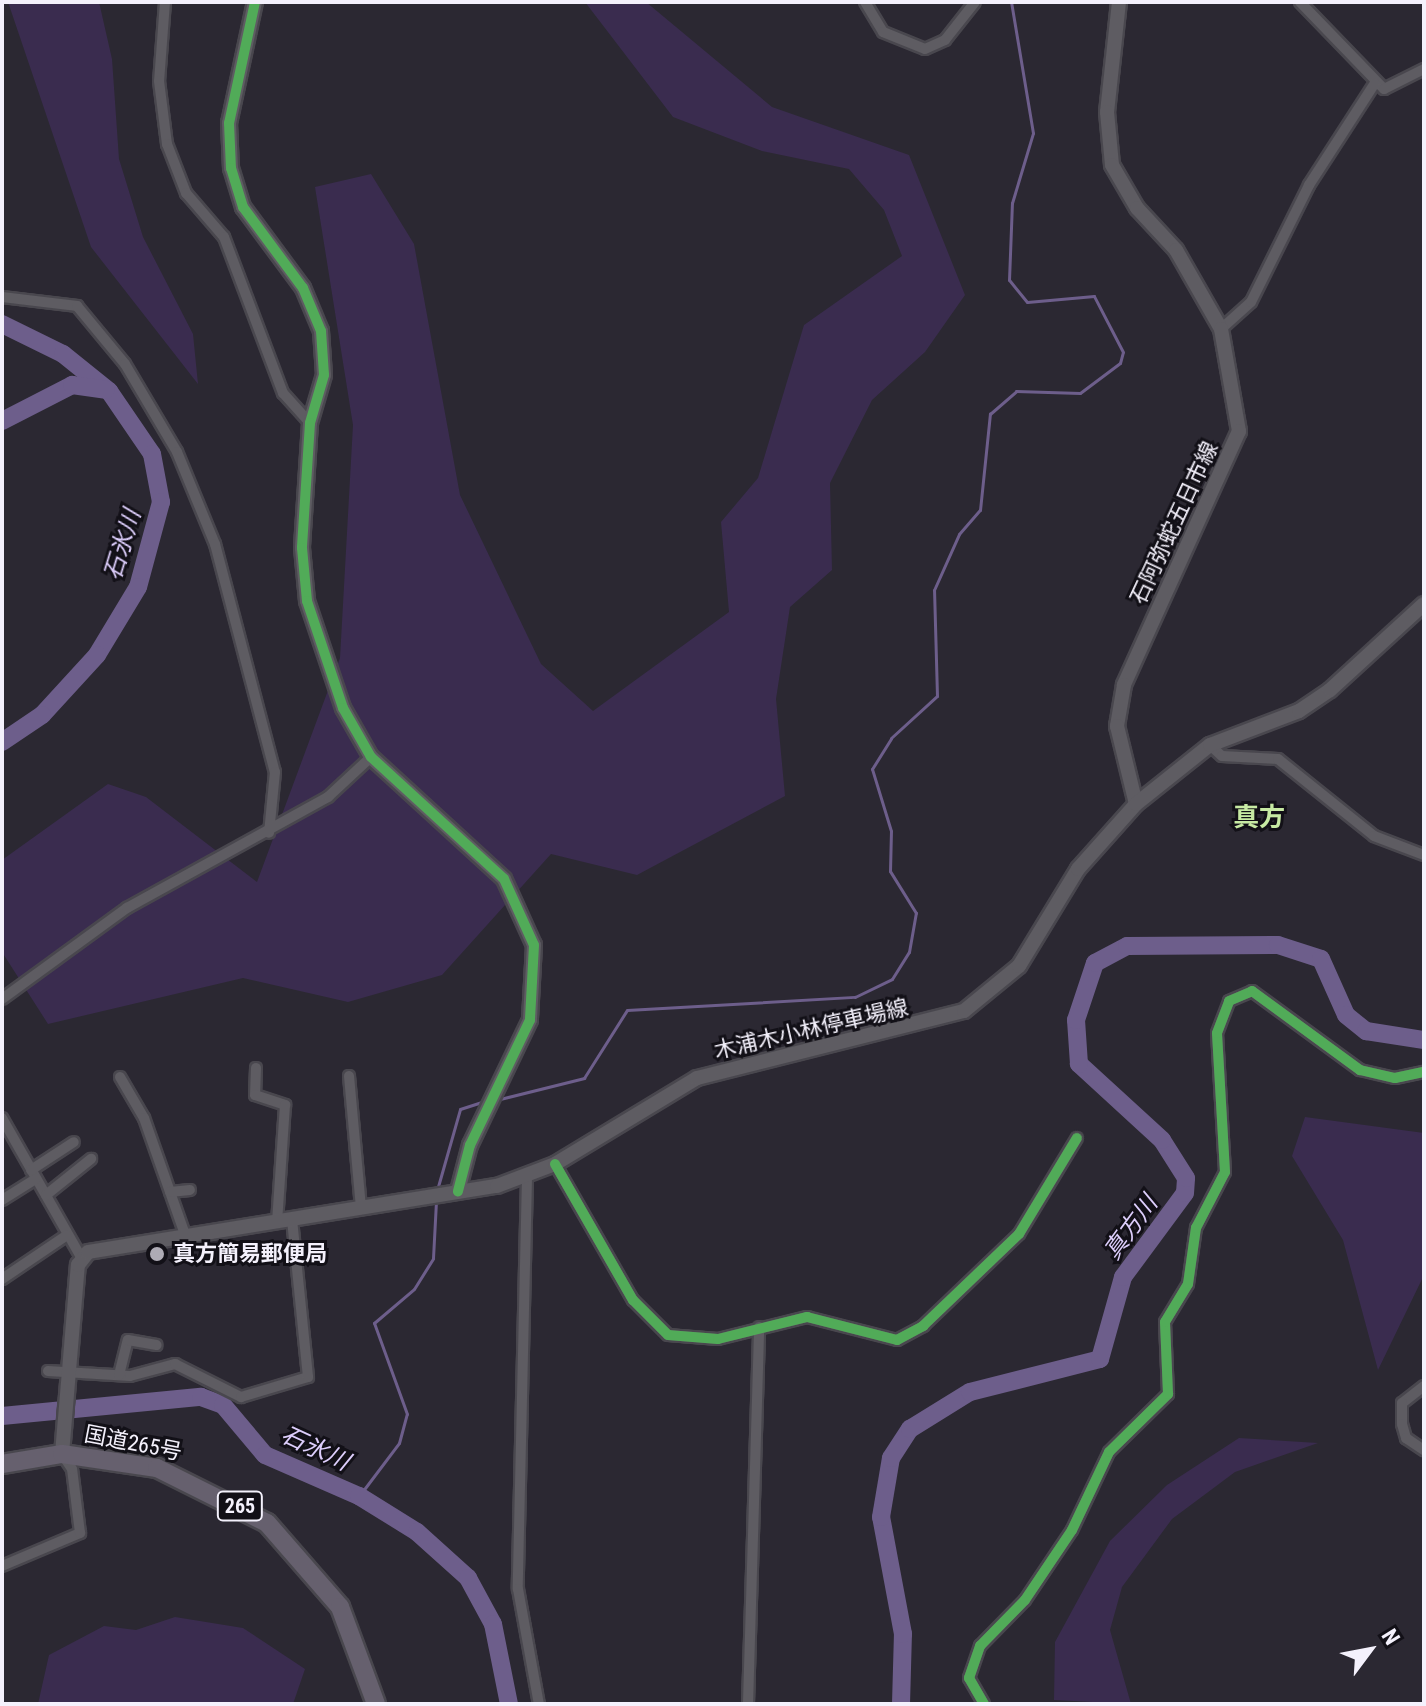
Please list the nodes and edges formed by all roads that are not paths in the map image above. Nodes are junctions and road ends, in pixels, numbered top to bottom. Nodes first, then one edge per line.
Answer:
1 (165, 2) edge
2 (255, 2) edge
3 (865, 2) edge
4 (975, 2) edge
5 (1119, 2) edge
6 (1300, 2) edge
7 (1424, 69) edge
8 (1375, 83) junction
9 (2, 297) edge
10 (1221, 329) junction
11 (310, 423) junction
12 (1424, 604) edge
13 (1210, 745) junction
14 (371, 757) junction
15 (1136, 804) junction
16 (269, 833) junction
17 (1424, 855) edge
18 (2, 999) edge
19 (256, 1068) dead end
20 (1424, 1072) edge
21 (349, 1076) dead end
22 (120, 1077) dead end
23 (2, 1118) edge
24 (1077, 1138) dead end
25 (74, 1142) dead end
26 (91, 1159) dead end
27 (555, 1164) junction
28 (34, 1175) junction
29 (527, 1177) junction
30 (190, 1190) dead end
31 (458, 1191) junction
32 (170, 1192) junction
33 (46, 1195) junction
34 (2, 1200) edge
35 (361, 1207) junction
36 (292, 1219) junction
37 (277, 1221) junction
38 (67, 1235) junction
39 (186, 1237) junction
40 (81, 1257) junction
41 (2, 1279) edge
42 (759, 1327) junction
43 (157, 1345) dead end
44 (48, 1371) dead end
45 (68, 1374) junction
46 (119, 1375) junction
47 (1424, 1386) edge
48 (60, 1447) junction
49 (1424, 1450) edge
50 (2, 1464) edge
51 (2, 1566) edge
52 (376, 1704) edge
53 (539, 1704) edge
54 (748, 1704) edge
55 (984, 1704) edge

1 - 11 street
2 - 11 main road
3 - 4 street
5 - 10 main road, 石阿弥蛇五日市線
6 - 8 street
7 - 8 street
8 - 10 street
9 - 16 street
10 - 15 main road, 石阿弥蛇五日市線
11 - 14 main road
12 - 13 main road, 木浦木小林停車場線
13 - 15 main road, 木浦木小林停車場線
13 - 17 street
14 - 16 street
14 - 31 main road
15 - 27 main road, 木浦木小林停車場線
16 - 18 street
19 - 37 street
20 - 55 street
21 - 35 street
22 - 32 street
23 - 28 street
24 - 42 street
25 - 28 street
26 - 33 street
27 - 29 main road, 木浦木小林停車場線
27 - 42 street
28 - 33 street
28 - 34 street
29 - 31 main road, 木浦木小林停車場線
29 - 53 street
30 - 32 street
31 - 35 main road, 木浦木小林停車場線
32 - 39 street
33 - 38 street
35 - 36 main road, 木浦木小林停車場線
36 - 37 main road, 木浦木小林停車場線
36 - 46 street
37 - 39 main road, 木浦木小林停車場線
38 - 40 street
38 - 41 street
39 - 40 main road, 木浦木小林停車場線
40 - 45 main road
42 - 54 street
43 - 46 street
44 - 45 street
45 - 46 street
45 - 48 main road
47 - 49 street
48 - 50 highway, 国道265号 / 265
48 - 51 street
48 - 52 highway, 国道265号 / 265

